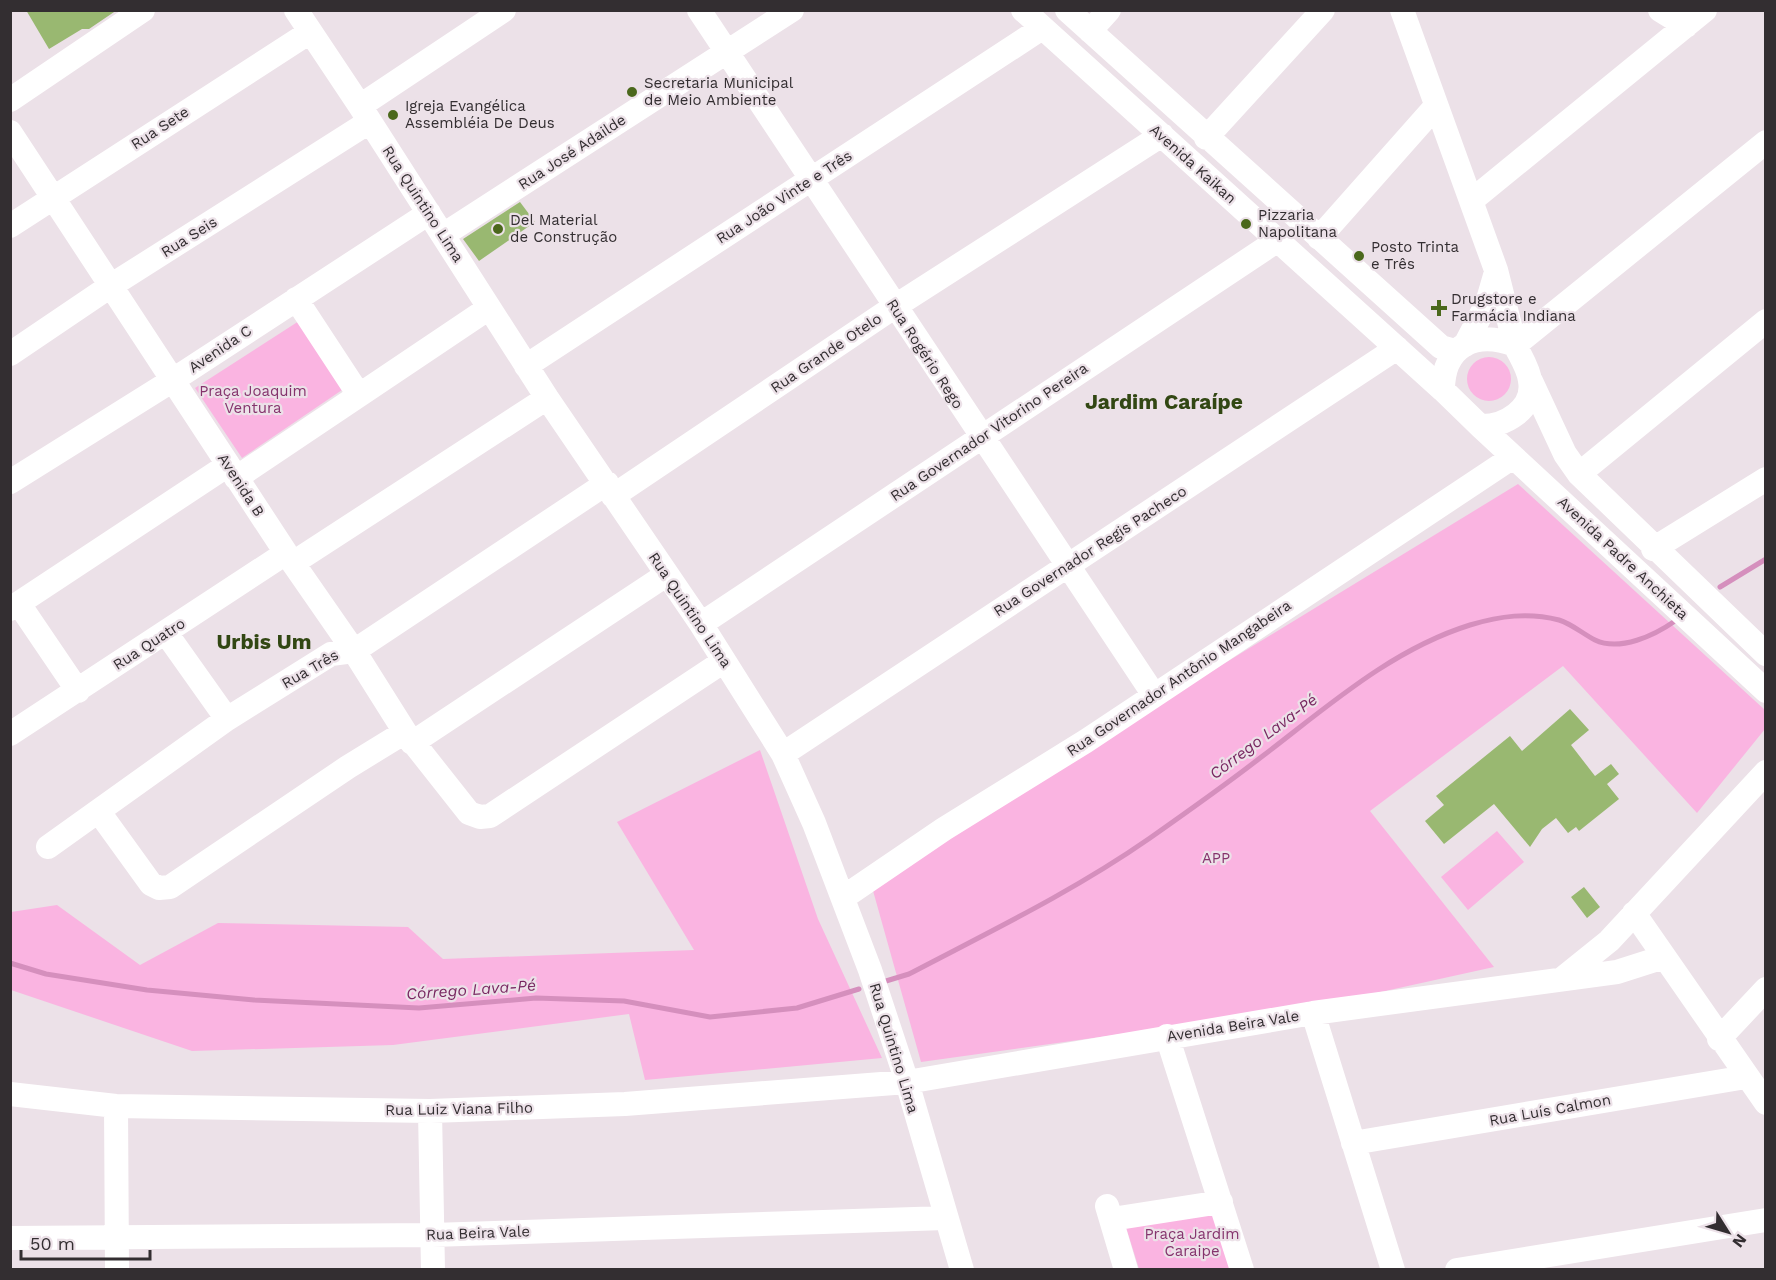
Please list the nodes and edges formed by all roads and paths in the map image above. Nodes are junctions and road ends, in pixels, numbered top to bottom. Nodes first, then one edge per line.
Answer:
1 (143, 10) edge
2 (296, 10) edge
3 (504, 10) edge
4 (699, 10) edge
5 (792, 10) edge
6 (1023, 10) edge
7 (1067, 10) edge
8 (1109, 10) edge
9 (1323, 10) edge
10 (1660, 10) edge
11 (1705, 10) edge
12 (1403, 11) edge
13 (1686, 26) junction
14 (1042, 28) junction
15 (1090, 31) junction
16 (310, 32) junction
17 (728, 53) junction
18 (10, 100) edge
19 (1436, 106) junction
20 (365, 114) junction
21 (10, 132) edge
22 (1162, 135) junction
23 (1206, 138) junction
24 (1766, 142) edge
25 (811, 180) junction
26 (53, 196) junction
27 (1471, 201) junction
28 (429, 213) junction
29 (10, 226) edge
30 (443, 235) junction
31 (1319, 238) junction
32 (1278, 240) junction
33 (1497, 270) junction
34 (112, 285) junction
35 (296, 299) junction
36 (894, 307) junction
37 (489, 308) junction
38 (1766, 321) edge
39 (1515, 345) junction
40 (1397, 348) junction
41 (1460, 348) junction
42 (10, 354) edge
43 (526, 366) junction
44 (173, 380) junction
45 (1530, 381) junction
46 (1443, 390) junction
47 (359, 395) junction
48 (547, 398) junction
49 (1480, 426) junction
50 (981, 438) junction
51 (1514, 457) junction
52 (232, 471) junction
53 (1579, 474) junction
54 (1766, 479) edge
55 (10, 482) edge
56 (610, 490) junction
57 (1653, 549) junction
58 (289, 558) junction
59 (1068, 566) junction
60 (666, 575) junction
61 (15, 606) edge
62 (701, 624) junction
63 (166, 633) junction
64 (354, 651) junction
65 (1766, 654) edge
66 (723, 661) junction
67 (78, 691) junction
68 (1766, 691) edge
69 (1154, 695) junction
70 (227, 719) junction
71 (10, 734) edge
72 (409, 738) junction
73 (783, 754) junction
74 (1766, 772) edge
75 (99, 812) junction
76 (48, 847) dead end
77 (844, 897) junction
78 (1634, 913) junction
79 (1664, 957) junction
80 (1561, 980) junction
81 (1766, 989) edge
82 (1313, 1013) junction
83 (1167, 1036) junction
84 (1719, 1039) junction
85 (1746, 1077) junction
86 (907, 1082) junction
87 (10, 1094) edge
88 (1766, 1103) edge
89 (116, 1106) junction
90 (429, 1111) junction
91 (1353, 1143) junction
92 (1221, 1202) junction
93 (945, 1218) junction
94 (1766, 1220) edge
95 (432, 1235) junction
96 (10, 1238) edge
97 (117, 1238) junction
98 (117, 1269) edge
99 (433, 1269) edge
100 (962, 1269) edge
101 (1126, 1269) edge
102 (1242, 1269) edge
103 (1393, 1269) edge
104 (1457, 1269) edge

1 - 18 street
2 - 16 street, Rua Quintino Lima
3 - 20 street, Rua Seis
4 - 17 street, Rua Rogério Rego
5 - 17 street, Rua José Adailde
6 - 14 street, Avenida Kaikan
7 - 15 street, Avenida Kaikan
8 - 15 street
9 - 23 street
10 - 13 street
11 - 13 street
12 - 19 street, Avenida Padre Anchieta
13 - 27 street
14 - 22 street, Avenida Kaikan
14 - 25 street, Rua João Vinte e Três
15 - 23 street, Avenida Kaikan
16 - 20 street, Rua Quintino Lima
16 - 26 street, Rua Sete
17 - 25 street, Rua Rogério Rego
17 - 30 street, Rua José Adailde
19 - 27 street, Avenida Padre Anchieta
19 - 31 street
20 - 28 street, Rua Quintino Lima
20 - 34 street, Rua Seis
21 - 26 street, Avenida B
22 - 32 street, Avenida Kaikan
22 - 36 street, Rua Grande Otelo
23 - 31 street, Avenida Kaikan
24 - 39 street
25 - 36 street, Rua Rogério Rego
25 - 43 street, Rua João Vinte e Três
26 - 29 street, Rua Sete
26 - 34 street, Avenida B
27 - 33 street, Avenida Padre Anchieta
28 - 30 street, Rua Quintino Lima
28 - 35 street, Avenida C
30 - 37 street, Rua Quintino Lima
31 - 41 street, Avenida Kaikan
32 - 40 street, Avenida Kaikan
32 - 50 street, Rua Governador Vitorino Pereira
33 - 39 street, Avenida Padre Anchieta
33 - 41 street
34 - 42 street, Rua Seis
34 - 44 street, Avenida B
35 - 44 street, Avenida C
35 - 47 street
36 - 50 street, Rua Rogério Rego
36 - 56 street, Rua Grande Otelo
37 - 43 street, Rua Quintino Lima
37 - 47 street
38 - 53 street
39 - 41 street
39 - 45 street, Avenida Padre Anchieta
40 - 46 street, Avenida Kaikan
40 - 59 street, Rua Governador Regis Pacheco
41 - 46 street
43 - 48 street, Rua Quintino Lima
44 - 52 street, Avenida B
44 - 55 street, Avenida C
45 - 49 street
45 - 53 street, Avenida Padre Anchieta
46 - 49 street, Avenida Padre Anchieta
47 - 52 street
48 - 56 street, Rua Quintino Lima
48 - 58 street, Rua Quatro
49 - 51 street, Avenida Padre Anchieta
50 - 59 street, Rua Rogério Rego
50 - 62 street, Rua Governador Vitorino Pereira
51 - 68 street, Avenida Padre Anchieta
51 - 69 street, Rua Governador Antônio Mangabeira
52 - 58 street, Avenida B
52 - 61 street
53 - 57 street, Avenida Padre Anchieta
54 - 57 street
56 - 60 street, Rua Quintino Lima
56 - 64 street, Rua Três
57 - 65 street, Avenida Padre Anchieta
58 - 63 street, Rua Quatro
58 - 64 street, Avenida B
59 - 69 street, Rua Rogério Rego
59 - 73 street, Rua Governador Regis Pacheco
60 - 62 street, Rua Quintino Lima
60 - 72 street
61 - 67 street
62 - 66 street, Rua Quintino Lima
63 - 67 street, Rua Quatro
63 - 70 street
64 - 70 street, Rua Três
64 - 72 street, Avenida B
66 - 72 street, Avenida B
66 - 73 street, Rua Quintino Lima
67 - 71 street, Rua Quatro
69 - 77 street, Rua Governador Antônio Mangabeira
70 - 75 street, Rua Três
72 - 75 street
73 - 77 street, Rua Quintino Lima
74 - 78 street, Avenida Beira Vale
75 - 76 street, Rua Três
77 - 86 street, Rua Quintino Lima
78 - 79 street
78 - 80 street, Avenida Beira Vale
79 - 80 street, Avenida Beira Vale
79 - 84 street
80 - 82 street, Avenida Beira Vale
81 - 84 street
82 - 83 street, Avenida Beira Vale
82 - 91 street
83 - 86 street, Avenida Beira Vale
83 - 92 street
84 - 85 street
85 - 88 street
85 - 91 street, Rua Luís Calmon
86 - 90 street, Rua Luiz Viana Filho
86 - 93 street, Rua Quintino Lima
87 - 89 street, Rua Luiz Viana Filho
89 - 90 street, Rua Luiz Viana Filho
89 - 97 street
90 - 95 street
91 - 103 street
92 - 101 street
92 - 102 street
93 - 95 street, Rua Beira Vale
93 - 100 street, Rua Quintino Lima
94 - 104 street
95 - 97 street, Rua Beira Vale
95 - 99 street
96 - 97 street, Rua Beira Vale
97 - 98 street

